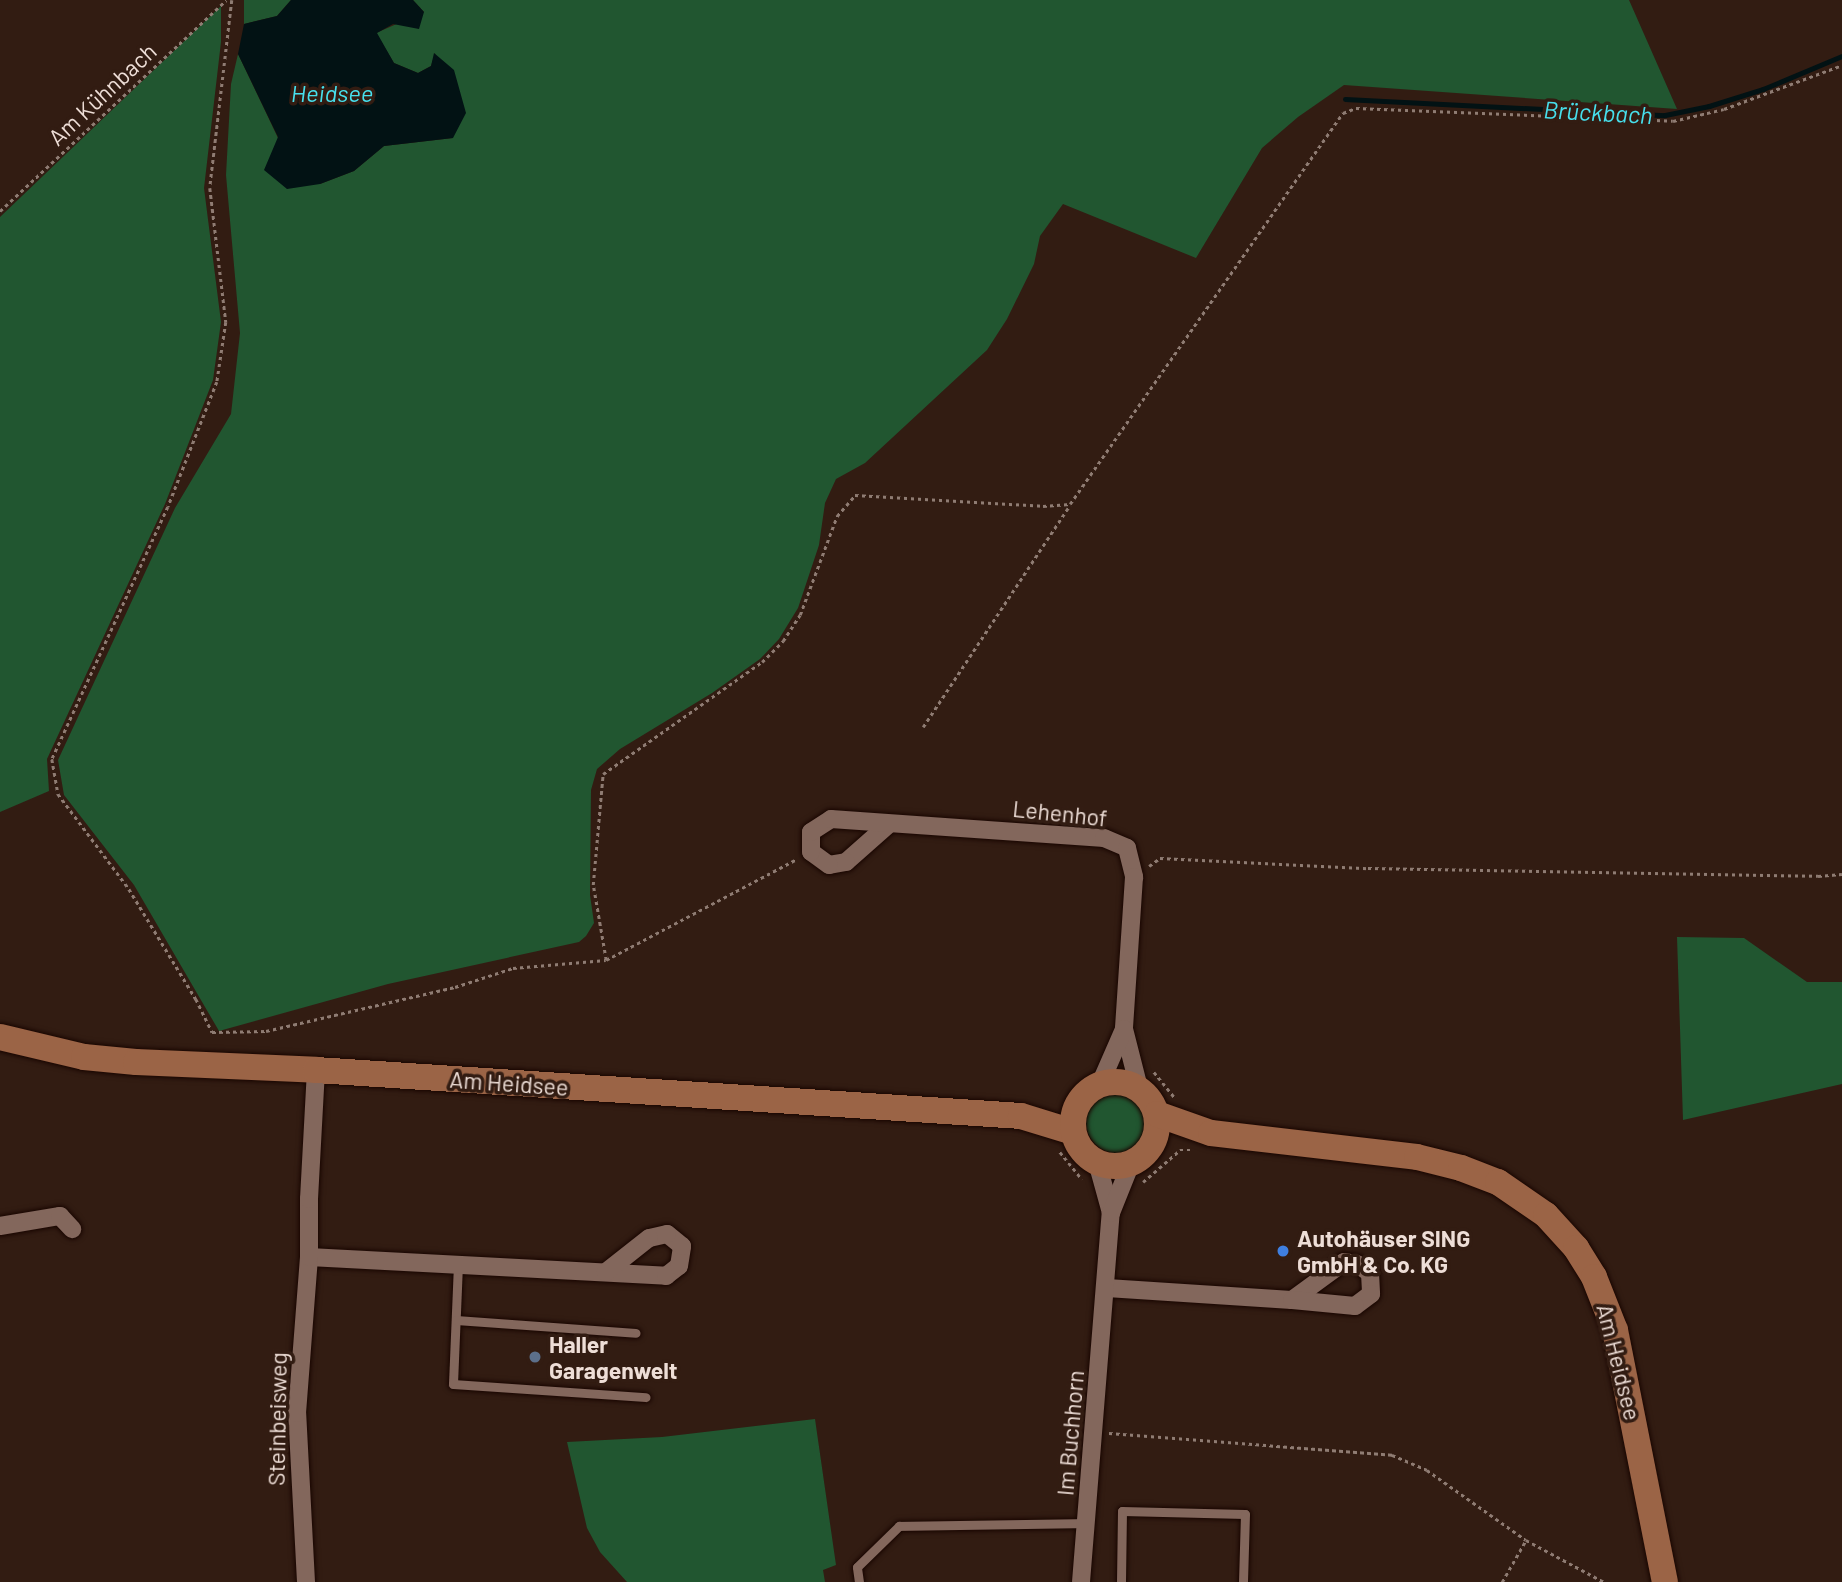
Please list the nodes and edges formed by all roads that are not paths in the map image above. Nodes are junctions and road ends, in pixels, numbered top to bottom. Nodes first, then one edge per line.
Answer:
1 (889, 824) junction
2 (1124, 1029) junction
3 (0, 1037) edge
4 (316, 1070) junction
5 (1100, 1084) junction
6 (1139, 1088) junction
7 (1078, 1103) junction
8 (1166, 1107) junction
9 (1020, 1116) junction
10 (1073, 1132) junction
11 (1154, 1141) junction
12 (1205, 1141) junction
13 (1097, 1163) junction
14 (1134, 1175) junction
15 (1111, 1213) junction
16 (0, 1226) edge
17 (72, 1229) dead end
18 (309, 1257) junction
19 (458, 1264) junction
20 (606, 1272) dead end
21 (1107, 1288) junction
22 (1292, 1300) dead end
23 (456, 1320) junction
24 (636, 1333) dead end
25 (646, 1397) dead end
26 (1086, 1523) junction
27 (306, 1582) edge
28 (859, 1582) edge
29 (1081, 1582) edge
30 (1121, 1582) edge
31 (1243, 1582) edge
32 (1665, 1582) edge

1 - 1 street, Lehenhof
1 - 2 street, Lehenhof
2 - 5 street, Lehenhof
2 - 6 street, Lehenhof
3 - 4 main road, Am Heidsee
4 - 9 main road, Am Heidsee
4 - 18 street, Steinbeisweg
5 - 6 main road
5 - 7 main road
6 - 8 main road
7 - 9 main road, Am Heidsee
7 - 10 main road
8 - 11 main road
8 - 12 main road, Am Heidsee
9 - 10 main road, Am Heidsee
10 - 13 main road
11 - 12 main road, Am Heidsee
11 - 14 main road
12 - 32 main road, Am Heidsee
13 - 14 main road
13 - 15 street, Im Buchhorn
14 - 15 street, Im Buchhorn
15 - 21 street, Im Buchhorn
16 - 17 street
18 - 19 street
18 - 27 street, Steinbeisweg
19 - 20 street
19 - 23 lane
21 - 22 street
21 - 26 street, Im Buchhorn
23 - 24 lane
23 - 25 lane
26 - 28 lane
26 - 29 street, Im Buchhorn
30 - 31 lane

